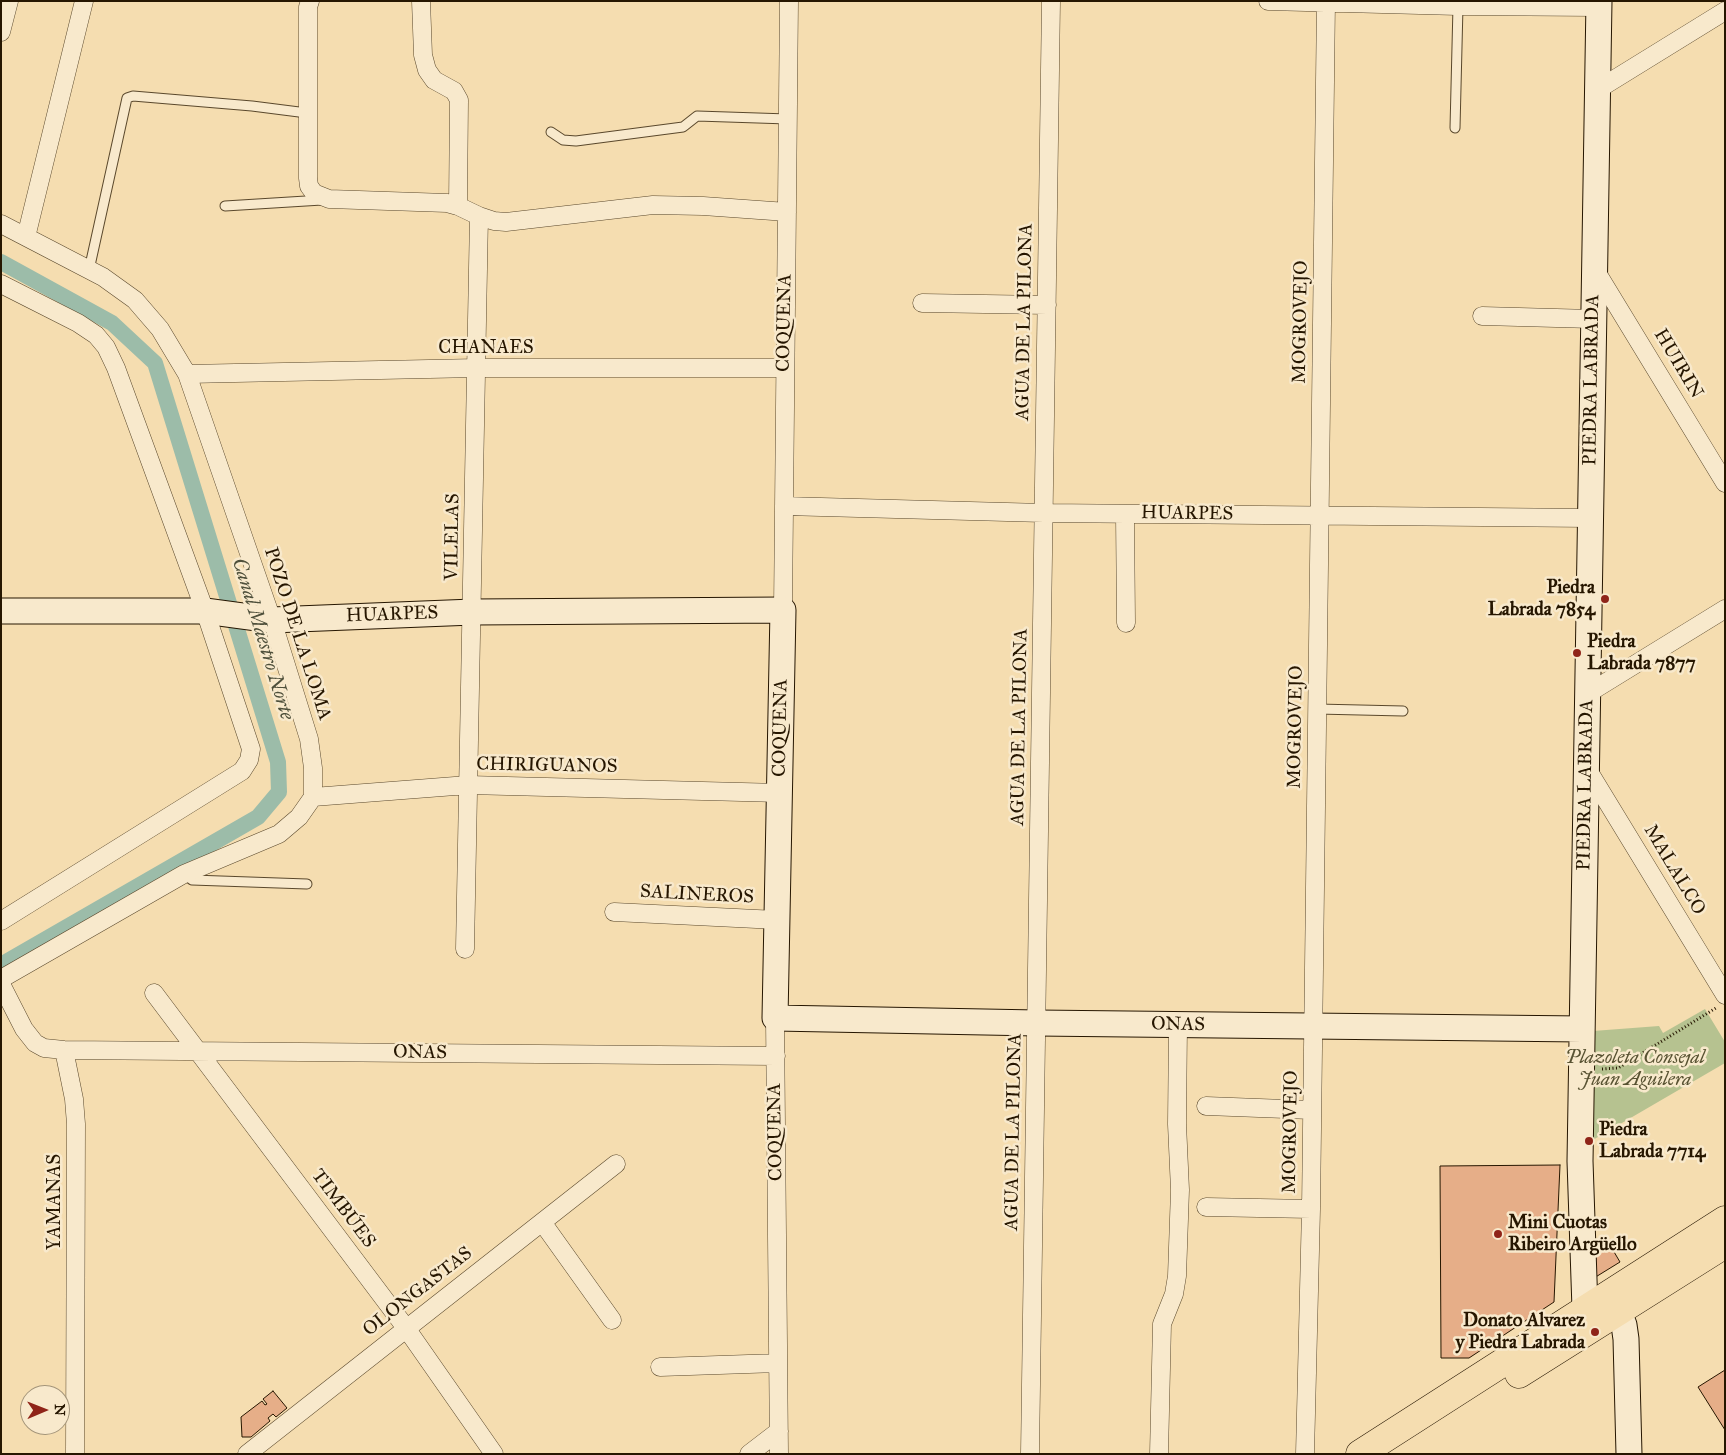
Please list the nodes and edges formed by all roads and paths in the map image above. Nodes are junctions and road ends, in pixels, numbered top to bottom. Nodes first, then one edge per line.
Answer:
1 (9, 1) edge
2 (84, 1) edge
3 (421, 1) edge
4 (789, 1) edge
5 (1051, 1) edge
6 (1268, 1) edge
7 (307, 2) edge
8 (1326, 2) edge
9 (1598, 4) edge
10 (1458, 6) junction
11 (1725, 11) edge
12 (1, 32) edge
13 (1597, 90) junction
14 (307, 114) junction
15 (788, 118) junction
16 (1455, 128) dead end
17 (551, 132) dead end
18 (329, 199) junction
19 (225, 206) dead end
20 (458, 206) junction
21 (787, 212) junction
22 (480, 216) junction
23 (1, 224) edge
24 (26, 237) junction
25 (1594, 267) junction
26 (89, 270) junction
27 (1, 284) edge
28 (922, 303) dead end
29 (1046, 305) junction
30 (1482, 316) dead end
31 (1593, 319) junction
32 (477, 368) junction
33 (785, 368) junction
34 (187, 374) junction
35 (1725, 483) edge
36 (784, 506) junction
37 (1044, 513) junction
38 (1125, 514) junction
39 (1320, 516) junction
40 (1590, 518) junction
41 (1725, 609) edge
42 (205, 610) junction
43 (783, 610) junction
44 (1, 611) edge
45 (473, 612) junction
46 (272, 620) junction
47 (1126, 623) dead end
48 (1587, 694) junction
49 (1317, 709) junction
50 (1404, 711) dead end
51 (1586, 766) junction
52 (468, 785) junction
53 (780, 793) junction
54 (313, 796) junction
55 (184, 874) junction
56 (307, 884) dead end
57 (614, 912) dead end
58 (777, 920) junction
59 (1, 921) edge
60 (465, 949) dead end
61 (1, 979) edge
62 (1, 984) edge
63 (154, 993) dead end
64 (1721, 1001) edge
65 (775, 1018) junction
66 (1037, 1024) junction
67 (1178, 1025) junction
68 (1313, 1026) junction
69 (1582, 1029) junction
70 (64, 1050) junction
71 (197, 1051) junction
72 (776, 1056) junction
73 (1581, 1069) junction
74 (1206, 1106) dead end
75 (1312, 1110) junction
76 (616, 1164) dead end
77 (1206, 1207) dead end
78 (1311, 1209) junction
79 (1725, 1220) edge
80 (542, 1222) junction
81 (1725, 1244) edge
82 (1602, 1310) junction
83 (612, 1320) dead end
84 (406, 1328) junction
85 (778, 1363) junction
86 (660, 1367) dead end
87 (779, 1431) junction
88 (75, 1454) edge
89 (247, 1454) edge
90 (494, 1454) edge
91 (749, 1454) edge
92 (779, 1454) edge
93 (1030, 1454) edge
94 (1159, 1454) edge
95 (1305, 1454) edge
96 (1360, 1454) edge
97 (1392, 1454) edge
98 (1628, 1454) edge

1 - 12 street
2 - 24 street
3 - 20 street
4 - 15 street, COQUENA
5 - 29 street, AGUA DE LA PILONA
6 - 8 street
7 - 14 street
8 - 10 street
8 - 39 street, MOGROVEJO
9 - 10 street
9 - 13 main road, PIEDRA LABRADA
10 - 16 lane
11 - 13 street
13 - 25 main road, PIEDRA LABRADA
14 - 18 street
14 - 26 lane
15 - 17 lane
15 - 21 street, COQUENA
18 - 19 lane
18 - 20 street
20 - 22 street
21 - 22 street
21 - 33 street, COQUENA
22 - 32 street, VILELAS
23 - 24 street, POZO DE LA LOMA
24 - 26 street, POZO DE LA LOMA
25 - 31 main road, PIEDRA LABRADA
25 - 35 street, HUIRIN
26 - 34 street, POZO DE LA LOMA
27 - 42 street
28 - 29 street
29 - 37 street, AGUA DE LA PILONA
30 - 31 street
31 - 40 main road, PIEDRA LABRADA
32 - 33 street, CHANAES
32 - 34 street, CHANAES
32 - 45 street, VILELAS
33 - 36 street, COQUENA
34 - 46 street, POZO DE LA LOMA
36 - 37 street, HUARPES
36 - 43 street, COQUENA
37 - 38 street, HUARPES
37 - 66 street, AGUA DE LA PILONA
38 - 39 street, HUARPES
38 - 47 street
39 - 40 street, HUARPES
39 - 49 street, MOGROVEJO
40 - 48 main road, PIEDRA LABRADA
41 - 48 street
42 - 44 main road, HUARPES
42 - 46 main road, HUARPES
42 - 59 street
43 - 45 main road, HUARPES
43 - 53 main road, COQUENA
45 - 46 main road, HUARPES
45 - 52 street, VILELAS
46 - 54 street, POZO DE LA LOMA
48 - 51 main road, PIEDRA LABRADA
49 - 50 lane
49 - 68 street, MOGROVEJO
51 - 64 street, MALALCO
51 - 69 main road, PIEDRA LABRADA
52 - 53 street, CHIRIGUANOS
52 - 54 street, CHIRIGUANOS
52 - 60 street, VILELAS
53 - 58 main road, COQUENA
54 - 55 street
55 - 56 lane
55 - 61 street
57 - 58 street, SALINEROS
58 - 65 main road, COQUENA
62 - 70 street
63 - 71 street, TIMBÚES
64 - 73 path
65 - 66 main road, ONAS
65 - 72 street, COQUENA
66 - 67 main road, ONAS
66 - 93 street, AGUA DE LA PILONA
67 - 68 main road, ONAS
67 - 94 street
68 - 69 main road, ONAS
68 - 75 street, MOGROVEJO
69 - 73 main road, PIEDRA LABRADA
70 - 71 street, ONAS
70 - 88 street, YAMANAS
71 - 72 street, ONAS
71 - 84 street, TIMBÚES
72 - 85 street, COQUENA
73 - 82 main road, PIEDRA LABRADA
74 - 75 street
75 - 78 street, MOGROVEJO
76 - 80 street, OLONGASTAS
77 - 78 street
78 - 95 street, MOGROVEJO
79 - 82 main road
80 - 83 street
80 - 84 street, OLONGASTAS
81 - 82 main road
82 - 96 main road
82 - 97 main road
82 - 98 main road, PIEDRA LABRADA
84 - 89 street, OLONGASTAS
84 - 90 street, TIMBÚES
85 - 86 street
85 - 87 street, COQUENA
87 - 91 street
87 - 92 street, COQUENA

